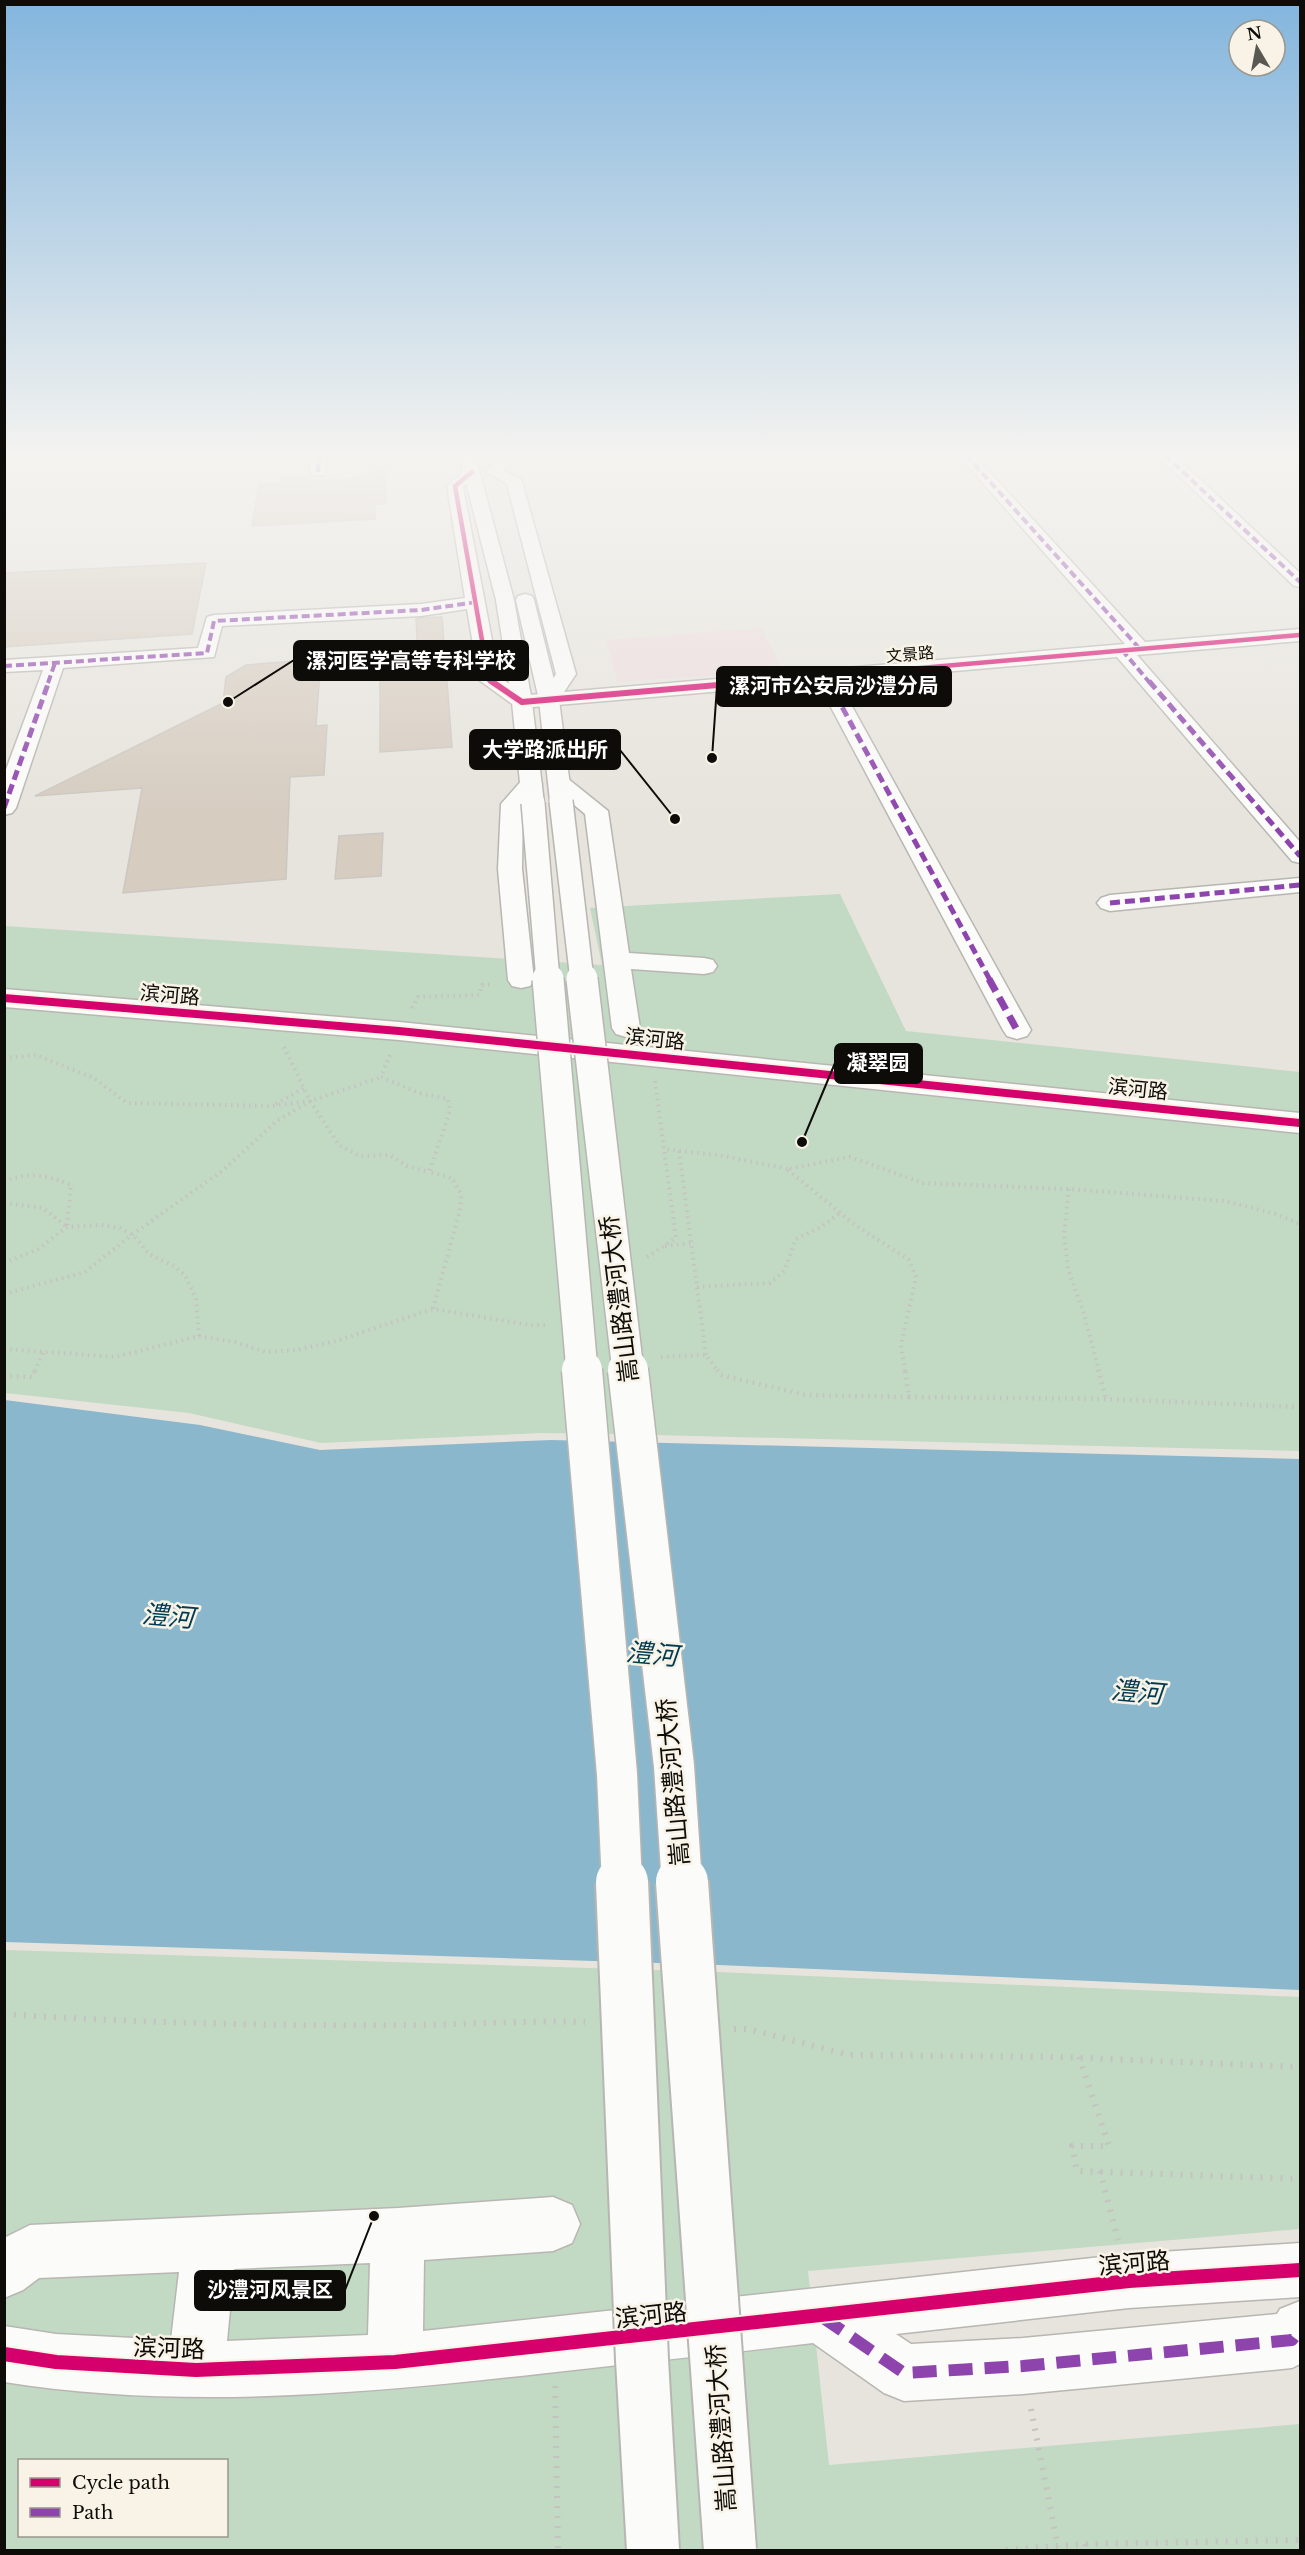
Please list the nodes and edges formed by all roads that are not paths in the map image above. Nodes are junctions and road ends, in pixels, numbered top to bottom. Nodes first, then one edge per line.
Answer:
1 (472, 574) edge
2 (497, 574) edge
3 (539, 574) edge
4 (1067, 574) edge
5 (522, 586) dead end
6 (477, 602) junction
7 (1300, 635) edge
8 (1131, 650) junction
9 (55, 663) junction
10 (4, 666) edge
11 (825, 676) junction
12 (549, 700) junction
13 (522, 702) junction
14 (546, 793) junction
15 (4, 808) edge
16 (1300, 856) edge
17 (1300, 885) edge
18 (1110, 903) dead end
19 (617, 960) junction
20 (704, 966) dead end
21 (521, 980) road end
22 (4, 998) edge
23 (626, 1028) dead end
24 (1017, 1030) dead end
25 (1300, 1123) edge
26 (553, 2224) dead end
27 (398, 2235) junction
28 (209, 2245) junction
29 (1300, 2270) edge
30 (4, 2271) edge
31 (822, 2317) junction
32 (1300, 2329) edge
33 (4, 2354) edge
34 (394, 2362) junction
35 (195, 2370) junction
36 (653, 2550) edge
37 (730, 2550) edge

1 - 6 street
2 - 13 street
3 - 12 street
4 - 8 street
5 - 12 street
6 - 9 street
6 - 13 street
7 - 8 street, 文景路
8 - 11 street, 文景路
8 - 16 street
9 - 10 street
9 - 15 street
11 - 12 street, 文景路
11 - 24 street
12 - 13 street, 文景路
12 - 14 street
13 - 14 street
14 - 19 street
14 - 21 street
14 - 36 street, 嵩山路澧河大桥, bridge
14 - 37 street, 嵩山路澧河大桥, bridge
17 - 18 street
19 - 20 street
19 - 23 street
22 - 25 street, 滨河路
26 - 27 street
27 - 28 street
27 - 34 street
28 - 30 street
28 - 35 street
29 - 31 street, 滨河路
31 - 32 street
31 - 34 street, 滨河路
33 - 35 street, 滨河路
34 - 35 street, 滨河路

